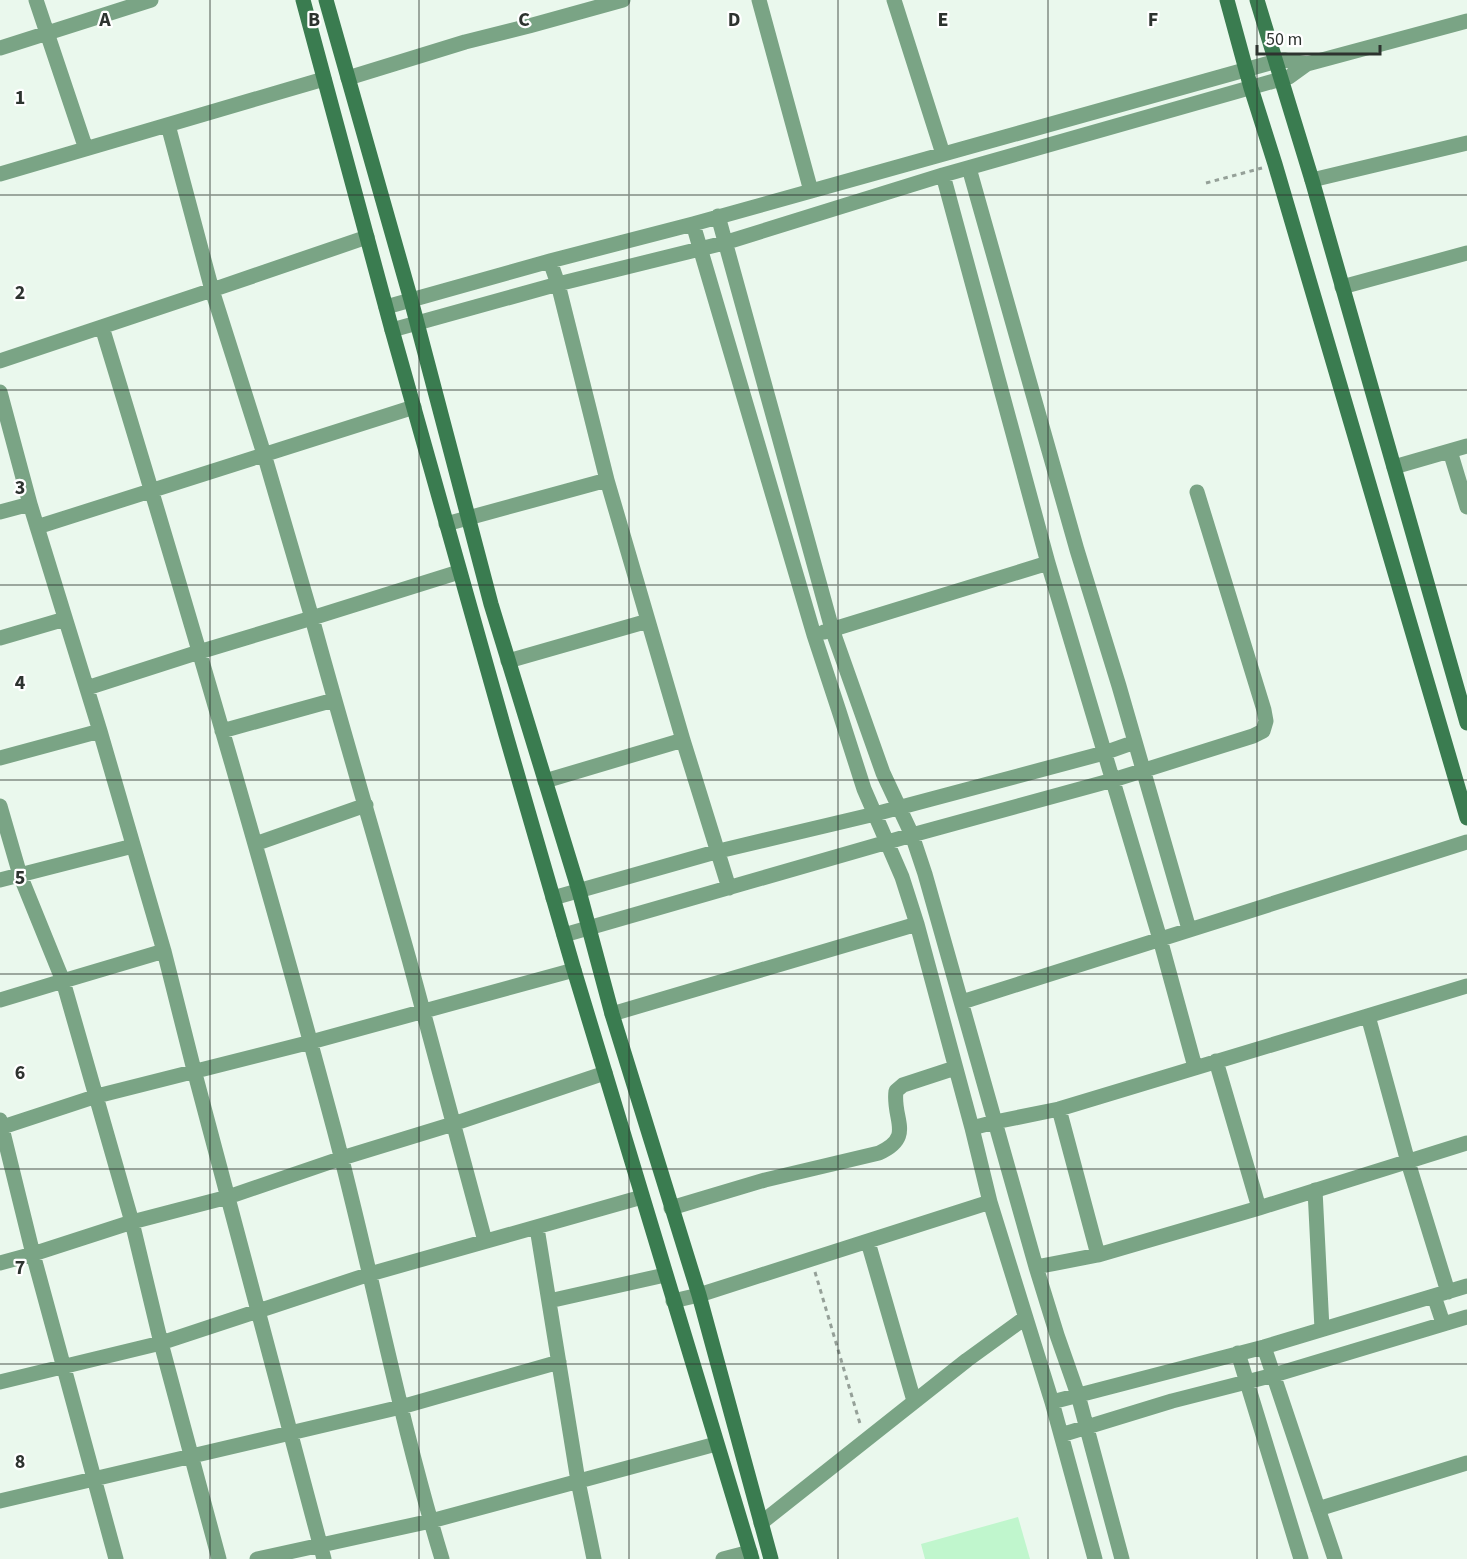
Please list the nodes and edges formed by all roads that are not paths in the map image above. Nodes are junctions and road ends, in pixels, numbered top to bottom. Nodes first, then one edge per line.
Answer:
1 (36, 0) edge
2 (151, 0) edge
3 (303, 0) edge
4 (326, 0) edge
5 (623, 0) edge
6 (759, 0) edge
7 (894, 0) edge
8 (1227, 0) edge
9 (1257, 0) edge
10 (1467, 21) edge
11 (48, 33) junction
12 (0, 48) edge
13 (1276, 61) junction
14 (1307, 64) junction
15 (1246, 70) junction
16 (348, 78) junction
17 (324, 79) junction
18 (1281, 79) junction
19 (1251, 88) junction
20 (168, 125) junction
21 (1467, 143) edge
22 (86, 149) junction
23 (943, 154) junction
24 (969, 168) junction
25 (0, 174) edge
26 (943, 175) junction
27 (1312, 180) junction
28 (810, 191) junction
29 (718, 216) junction
30 (693, 224) junction
31 (367, 237) junction
32 (724, 243) junction
33 (700, 249) junction
34 (1467, 253) edge
35 (550, 261) junction
36 (558, 284) junction
37 (1342, 286) junction
38 (212, 290) junction
39 (411, 300) junction
40 (386, 307) junction
41 (417, 323) junction
42 (102, 327) junction
43 (392, 330) junction
44 (0, 361) edge
45 (0, 392) edge
46 (414, 407) junction
47 (1467, 446) edge
48 (1450, 450) junction
49 (264, 454) junction
50 (1394, 466) junction
51 (607, 480) junction
52 (152, 490) junction
53 (1197, 492) dead end
54 (30, 504) junction
55 (1467, 507) edge
56 (0, 512) edge
57 (469, 517) junction
58 (446, 524) junction
59 (37, 526) junction
60 (1048, 563) junction
61 (459, 572) junction
62 (312, 618) junction
63 (65, 619) junction
64 (648, 621) junction
65 (832, 629) junction
66 (814, 635) junction
67 (0, 638) edge
68 (199, 652) junction
69 (508, 661) junction
70 (87, 688) junction
71 (334, 699) junction
72 (1467, 723) edge
73 (100, 731) junction
74 (222, 731) junction
75 (683, 740) junction
76 (1135, 742) junction
77 (1104, 753) junction
78 (0, 758) edge
79 (1144, 771) junction
80 (1113, 780) junction
81 (545, 781) junction
82 (366, 805) junction
83 (0, 807) edge
84 (900, 808) junction
85 (875, 814) junction
86 (1467, 818) edge
87 (912, 835) junction
88 (1467, 842) edge
89 (888, 843) junction
90 (255, 844) junction
91 (133, 846) junction
92 (719, 851) junction
93 (20, 875) junction
94 (0, 880) edge
95 (729, 888) junction
96 (579, 891) junction
97 (553, 898) junction
98 (917, 924) junction
99 (588, 929) junction
100 (1189, 930) junction
101 (564, 935) junction
102 (1160, 939) junction
103 (164, 951) junction
104 (574, 970) junction
105 (63, 981) junction
106 (1467, 986) edge
107 (0, 1000) edge
108 (962, 1002) junction
109 (423, 1010) junction
110 (612, 1014) junction
111 (1368, 1016) junction
112 (310, 1042) junction
113 (1216, 1061) junction
114 (1195, 1067) junction
115 (956, 1068) junction
116 (194, 1070) junction
117 (605, 1073) junction
118 (97, 1096) junction
119 (1059, 1109) junction
120 (995, 1122) junction
121 (453, 1124) junction
122 (1, 1125) edge
123 (972, 1128) junction
124 (1467, 1143) edge
125 (342, 1158) junction
126 (1408, 1162) junction
127 (1315, 1190) junction
128 (228, 1197) junction
129 (642, 1197) junction
130 (990, 1202) junction
131 (671, 1208) junction
132 (1259, 1208) junction
133 (132, 1222) junction
134 (537, 1228) junction
135 (485, 1241) junction
136 (868, 1242) junction
137 (33, 1254) junction
138 (1098, 1255) junction
139 (0, 1263) edge
140 (1036, 1267) junction
141 (370, 1274) junction
142 (665, 1275) junction
143 (1467, 1286) edge
144 (1441, 1294) junction
145 (699, 1295) junction
146 (549, 1301) junction
147 (673, 1301) junction
148 (259, 1312) junction
149 (1467, 1317) edge
150 (1025, 1318) junction
151 (1443, 1323) junction
152 (1322, 1329) junction
153 (161, 1343) junction
154 (1264, 1347) junction
155 (1238, 1353) junction
156 (559, 1362) junction
157 (64, 1368) junction
158 (1274, 1375) junction
159 (0, 1382) edge
160 (1248, 1382) junction
161 (1078, 1395) junction
162 (914, 1401) junction
163 (1052, 1402) junction
164 (401, 1407) junction
165 (1087, 1427) junction
166 (290, 1432) junction
167 (1061, 1435) junction
168 (716, 1444) junction
169 (192, 1456) junction
170 (1467, 1463) edge
171 (95, 1480) junction
172 (578, 1481) junction
173 (0, 1501) edge
174 (1318, 1509) junction
175 (430, 1521) junction
176 (761, 1523) junction
177 (322, 1552) edge
178 (751, 1555) edge
179 (116, 1559) edge
180 (219, 1559) edge
181 (257, 1559) edge
182 (442, 1559) edge
183 (594, 1559) edge
184 (723, 1559) edge
185 (771, 1559) edge
186 (1095, 1559) edge
187 (1122, 1559) edge
188 (1301, 1559) edge
189 (1335, 1559) edge

1 - 11 street
2 - 11 street
3 - 17 main road
4 - 16 main road
5 - 16 street
6 - 28 street
7 - 23 street
8 - 15 main road
9 - 13 main road
10 - 14 street
11 - 12 street
11 - 22 street
13 - 14 street
13 - 15 street
13 - 18 main road
14 - 18 street
15 - 19 main road
15 - 23 street
16 - 39 main road
17 - 20 street
17 - 31 main road
18 - 19 street
18 - 27 main road
19 - 24 street
19 - 86 main road
20 - 22 street
20 - 38 street
21 - 27 street
22 - 25 street
23 - 28 street
24 - 26 street
24 - 76 street
26 - 32 street
26 - 60 street
27 - 37 main road
28 - 29 street
29 - 30 street
29 - 32 street
30 - 33 street
30 - 35 street
31 - 38 street
31 - 40 main road
32 - 33 street
32 - 65 street
33 - 36 street
33 - 66 street
34 - 37 street
35 - 36 street
35 - 39 street
36 - 41 street
36 - 51 street
37 - 50 main road
38 - 42 street
38 - 49 street
39 - 40 street
39 - 41 main road
40 - 43 main road
41 - 43 street
41 - 57 main road
42 - 44 street
42 - 52 street
43 - 46 main road
45 - 54 street
46 - 49 street
46 - 58 main road
47 - 48 street
48 - 50 street
48 - 55 street
49 - 52 street
49 - 62 street
50 - 72 main road
51 - 57 street
51 - 64 street
52 - 59 street
52 - 68 street
53 - 79 street
54 - 56 street
54 - 59 street
57 - 58 street
57 - 69 main road
58 - 61 main road
59 - 63 street
60 - 65 street
60 - 77 street
61 - 62 street
61 - 97 main road
62 - 68 street
62 - 71 street
63 - 67 street
63 - 70 street
64 - 69 street
64 - 75 street
65 - 66 street
65 - 84 street
66 - 85 street
68 - 70 street
68 - 74 street
69 - 81 main road
70 - 73 street
71 - 74 street
71 - 82 street
73 - 78 street
73 - 91 street
74 - 90 street
75 - 81 street
75 - 92 street
76 - 77 street
76 - 79 street
77 - 80 street
77 - 84 street
79 - 80 street
79 - 100 street
80 - 87 street
80 - 102 street
81 - 96 main road
82 - 90 street
82 - 109 street
83 - 93 street
84 - 85 street
84 - 87 street
85 - 89 street
85 - 92 street
87 - 89 street
87 - 108 street
88 - 100 street
89 - 95 street
89 - 98 street
90 - 112 street
91 - 93 street
91 - 103 street
92 - 95 street
92 - 96 street
93 - 94 street
93 - 105 street
95 - 99 street
96 - 97 street
96 - 99 main road
97 - 101 main road
98 - 110 street
98 - 115 street
99 - 101 street
99 - 110 main road
100 - 102 street
101 - 104 main road
102 - 108 street
102 - 114 street
103 - 105 street
103 - 116 street
104 - 109 street
104 - 117 main road
105 - 107 street
105 - 118 street
106 - 111 street
108 - 120 street
109 - 112 street
109 - 121 street
110 - 131 main road
111 - 113 street
111 - 126 street
112 - 116 street
112 - 125 street
113 - 114 street
113 - 132 street
114 - 119 street
115 - 123 street
115 - 131 street
116 - 118 street
116 - 128 street
117 - 121 street
117 - 129 main road
118 - 122 street
118 - 133 street
119 - 120 street
119 - 138 street
120 - 123 street
120 - 140 street
121 - 125 street
121 - 135 street
122 - 137 street
123 - 130 street
124 - 126 street
125 - 128 street
125 - 141 street
126 - 127 street
126 - 144 street
127 - 132 street
127 - 152 street
128 - 133 street
128 - 148 street
129 - 134 street
129 - 142 main road
130 - 136 street
130 - 150 street
131 - 145 main road
132 - 138 street
133 - 137 street
133 - 153 street
134 - 135 street
134 - 146 street
135 - 141 street
136 - 145 street
136 - 162 street
137 - 139 street
137 - 157 street
138 - 140 street
140 - 161 street
141 - 148 street
141 - 164 street
142 - 146 street
142 - 147 main road
143 - 144 street
144 - 151 street
144 - 152 street
145 - 147 street
145 - 176 main road
146 - 156 street
147 - 168 main road
148 - 153 street
148 - 166 street
149 - 151 street
150 - 162 street
150 - 163 street
151 - 158 street
152 - 154 street
153 - 157 street
153 - 169 street
154 - 155 street
154 - 158 street
155 - 160 street
155 - 161 street
156 - 164 street
156 - 172 street
157 - 159 street
157 - 171 street
158 - 160 street
158 - 174 street
160 - 165 street
160 - 188 street
161 - 163 street
161 - 165 street
162 - 176 street
163 - 167 street
164 - 166 street
164 - 175 street
165 - 167 street
165 - 187 street
166 - 169 street
166 - 177 street
167 - 186 street
168 - 172 street
168 - 178 main road
169 - 171 street
169 - 180 street
170 - 174 street
171 - 173 street
171 - 179 street
172 - 175 street
172 - 183 street
174 - 189 street
175 - 177 street
175 - 182 street
176 - 185 main road
177 - 181 street
178 - 184 street

